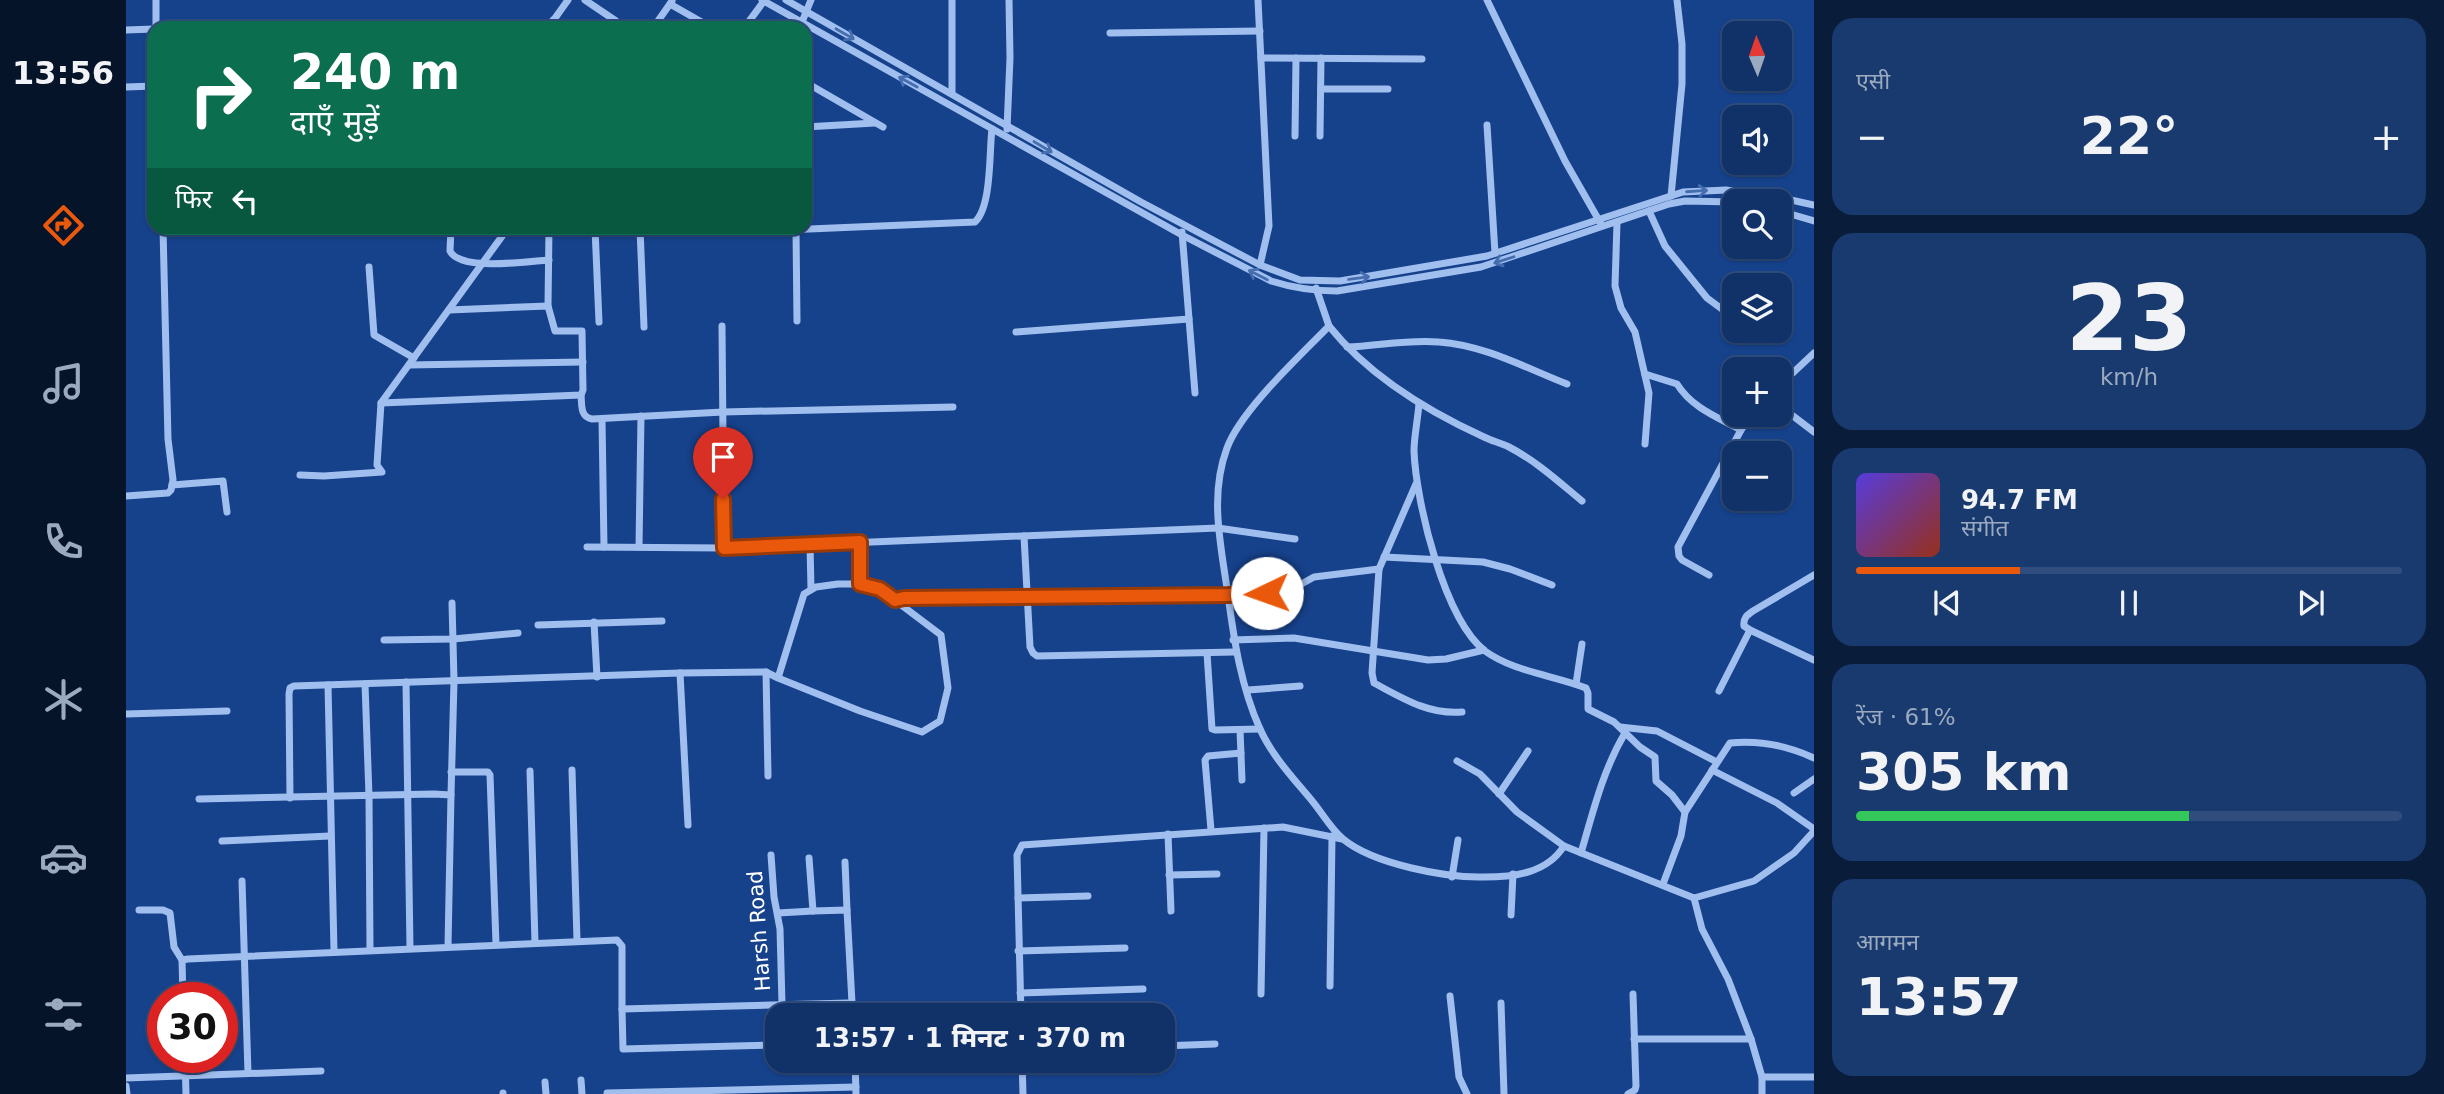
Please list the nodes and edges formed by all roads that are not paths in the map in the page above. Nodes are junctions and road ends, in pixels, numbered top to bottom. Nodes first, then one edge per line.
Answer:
1 (156, 0) edge
2 (568, 0) edge
3 (585, 0) edge
4 (763, 0) edge
5 (786, 0) edge
6 (811, 0) edge
7 (952, 0) edge
8 (1009, 0) edge
9 (1258, 0) edge
10 (1487, 0) edge
11 (1677, 0) edge
12 (671, 2) edge
13 (807, 12) junction
14 (554, 20) edge
15 (155, 21) edge
16 (616, 21) dead end
17 (658, 21) edge
18 (698, 21) edge
19 (749, 21) edge
20 (800, 21) edge
21 (802, 21) edge
22 (812, 28) edge
23 (147, 29) edge
24 (126, 30) edge
25 (1260, 31) junction
26 (1110, 33) dead end
27 (872, 49) junction
28 (1261, 58) junction
29 (1296, 58) junction
30 (1321, 58) junction
31 (868, 59) junction
32 (1422, 59) dead end
33 (147, 86) edge
34 (812, 86) edge
35 (126, 87) edge
36 (1321, 89) junction
37 (1388, 89) dead end
38 (948, 91) junction
39 (940, 99) junction
40 (876, 123) junction
41 (1487, 125) dead end
42 (1008, 126) junction
43 (812, 127) edge
44 (883, 127) dead end
45 (992, 129) junction
46 (1295, 136) dead end
47 (1320, 136) dead end
48 (1007, 137) junction
49 (1080, 173) junction
50 (1671, 195) junction
51 (1722, 202) edge
52 (1672, 204) junction
53 (1811, 204) edge
54 (1648, 211) junction
55 (1792, 214) edge
56 (1803, 217) junction
57 (1814, 221) edge
58 (1618, 223) junction
59 (1182, 224) junction
60 (1601, 224) junction
61 (812, 229) edge
62 (163, 235) edge
63 (450, 235) edge
64 (503, 235) edge
65 (549, 235) edge
66 (595, 235) edge
67 (640, 235) edge
68 (796, 235) edge
69 (1182, 235) junction
70 (1495, 253) junction
71 (549, 260) junction
72 (481, 264) junction
73 (1259, 265) junction
74 (369, 267) dead end
75 (1315, 282) junction
76 (1317, 291) junction
77 (548, 306) junction
78 (1722, 309) edge
79 (449, 310) junction
80 (1189, 318) junction
81 (599, 321) dead end
82 (797, 321) dead end
83 (722, 326) dead end
84 (1329, 326) junction
85 (644, 327) dead end
86 (1016, 332) dead end
87 (1346, 348) junction
88 (1814, 353) edge
89 (412, 361) junction
90 (583, 362) junction
91 (1645, 374) junction
92 (1792, 374) edge
93 (1567, 384) dead end
94 (1195, 393) dead end
95 (581, 395) junction
96 (380, 403) junction
97 (1419, 403) junction
98 (953, 407) dead end
99 (723, 412) junction
100 (641, 416) junction
101 (1792, 416) edge
102 (602, 419) junction
103 (1743, 427) edge
104 (1741, 430) junction
105 (1814, 432) edge
106 (1645, 444) dead end
107 (300, 474) dead end
108 (1417, 484) junction
109 (172, 485) junction
110 (126, 496) edge
111 (1582, 501) dead end
112 (227, 512) dead end
113 (1218, 528) junction
114 (1024, 536) junction
115 (1295, 539) dead end
116 (860, 542) junction
117 (810, 545) junction
118 (587, 547) dead end
119 (604, 547) junction
120 (639, 547) junction
121 (724, 548) junction
122 (1384, 557) junction
123 (1436, 561) junction
124 (1379, 569) junction
125 (1709, 575) dead end
126 (1814, 575) edge
127 (860, 584) junction
128 (1552, 585) dead end
129 (811, 589) junction
130 (1228, 595) junction
131 (1027, 596) junction
132 (895, 600) junction
133 (452, 603) dead end
134 (662, 621) dead end
135 (594, 622) junction
136 (538, 625) dead end
137 (1750, 630) junction
138 (518, 633) dead end
139 (453, 639) junction
140 (384, 640) dead end
141 (1233, 640) junction
142 (1582, 644) dead end
143 (1484, 650) junction
144 (1374, 651) junction
145 (1235, 652) junction
146 (1207, 653) junction
147 (1814, 660) edge
148 (766, 672) junction
149 (680, 673) junction
150 (597, 677) junction
151 (778, 678) junction
152 (454, 681) junction
153 (406, 682) junction
154 (365, 684) junction
155 (1576, 684) junction
156 (328, 685) junction
157 (1300, 686) dead end
158 (1248, 690) junction
159 (1719, 691) dead end
160 (227, 711) dead end
161 (1462, 712) dead end
162 (126, 714) edge
163 (1260, 729) junction
164 (1240, 730) junction
165 (1622, 730) junction
166 (1528, 751) dead end
167 (1241, 753) junction
168 (1814, 758) edge
169 (1457, 761) dead end
170 (1717, 762) junction
171 (572, 770) dead end
172 (530, 771) dead end
173 (1712, 771) junction
174 (451, 772) junction
175 (768, 776) dead end
176 (1814, 779) edge
177 (1242, 780) dead end
178 (1794, 793) dead end
179 (1499, 794) junction
180 (409, 795) junction
181 (451, 795) junction
182 (369, 796) junction
183 (329, 797) junction
184 (290, 798) junction
185 (199, 799) dead end
186 (1685, 812) junction
187 (688, 825) dead end
188 (1264, 828) junction
189 (1814, 830) edge
190 (1211, 831) junction
191 (1168, 834) junction
192 (330, 836) junction
193 (1332, 836) junction
194 (1343, 839) junction
195 (1458, 840) dead end
196 (222, 841) dead end
197 (1564, 846) junction
198 (1581, 853) junction
199 (771, 855) dead end
200 (809, 858) dead end
201 (845, 862) dead end
202 (1217, 874) dead end
203 (1513, 874) junction
204 (1169, 875) junction
205 (1452, 877) junction
206 (242, 881) dead end
207 (1662, 884) junction
208 (1088, 896) dead end
209 (1018, 898) junction
210 (1695, 898) junction
211 (139, 910) dead end
212 (847, 910) junction
213 (813, 911) junction
214 (1171, 911) dead end
215 (778, 913) junction
216 (1511, 915) dead end
217 (577, 941) junction
218 (535, 943) junction
219 (496, 944) junction
220 (448, 946) junction
221 (410, 948) junction
222 (1125, 948) dead end
223 (370, 950) junction
224 (334, 951) junction
225 (1018, 951) junction
226 (245, 956) junction
227 (182, 960) junction
228 (183, 982) edge
229 (1330, 986) dead end
230 (1143, 989) dead end
231 (1020, 993) junction
232 (1261, 994) dead end
233 (1633, 994) dead end
234 (1450, 996) dead end
235 (782, 1003) edge
236 (852, 1003) edge
237 (1020, 1003) edge
238 (1501, 1003) dead end
239 (765, 1005) edge
240 (622, 1009) junction
241 (1634, 1039) junction
242 (1751, 1039) junction
243 (1215, 1044) dead end
244 (765, 1045) edge
245 (1175, 1046) edge
246 (321, 1071) dead end
247 (248, 1073) junction
248 (1022, 1073) edge
249 (185, 1075) junction
250 (1762, 1077) junction
251 (1814, 1077) edge
252 (126, 1078) edge
253 (581, 1080) dead end
254 (545, 1082) dead end
255 (126, 1086) edge
256 (856, 1090) edge
257 (607, 1093) edge
258 (127, 1094) edge
259 (186, 1094) edge
260 (546, 1094) edge
261 (582, 1094) edge
262 (1023, 1094) edge
263 (1467, 1094) edge
264 (1504, 1094) edge
265 (1628, 1094) edge
266 (1762, 1094) edge

1 - 15 street
2 - 14 street
3 - 16 street
4 - 19 street
4 - 20 street
5 - 13 street
6 - 13 street
7 - 38 street
8 - 42 street
9 - 25 street
10 - 60 street
11 - 50 street
12 - 17 street
12 - 18 street
13 - 21 street
13 -> 27 street
22 - 31 street
23 - 24 street
25 - 26 street
25 - 28 street
27 - 31 street
27 - 38 street
28 - 29 street
28 - 73 street
29 - 30 street
29 - 46 street
30 - 32 street
30 - 36 street
39 -> 31 street
33 - 35 street
34 - 40 street
36 - 37 street
36 - 47 street
38 - 39 street
38 - 42 street
39 - 45 street
40 - 43 street
40 - 44 street
41 - 70 street
42 - 48 street
42 -> 49 street
45 - 48 street
45 - 61 street
48 - 49 street
49 - 59 street
49 - 69 street
50 - 52 street
50 -> 53 street
50 - 60 street
51 - 52 street
52 - 54 street
53 - 56 street
54 - 58 street
54 - 78 street
55 - 56 street
56 - 57 street
58 - 60 street
58 - 91 street
59 - 69 street
59 - 73 street
60 - 70 street
60 -> 76 street
62 - 109 street
63 - 72 street
64 - 72 street
65 - 71 street
66 - 81 street
67 - 85 street
68 - 82 street
76 -> 69 street
69 - 80 street
75 -> 70 street
71 - 72 street
71 - 77 street
72 - 79 street
73 - 75 street
74 - 89 street
75 - 76 street
76 - 84 street
77 - 79 street
77 - 90 street
79 - 89 street
80 - 86 street
80 - 94 street
83 - 99 street
84 - 87 street
84 - 113 street
87 - 93 street
87 - 97 street
88 - 92 street
89 - 90 street
89 - 96 street
90 - 95 street
91 - 104 street
91 - 106 street
95 - 96 street
95 - 102 street
96 - 107 street
97 - 108 street
97 - 111 street
98 - 99 street
99 - 100 street
99 - 121 street
100 - 102 street
100 - 120 street
101 - 105 street
102 - 119 street
103 - 104 street
104 - 125 street
108 - 122 street
108 - 123 street
109 - 110 street
109 - 112 street
113 - 114 street
113 - 115 street
113 - 130 street
114 - 116 street
114 - 131 street
116 - 117 street
116 - 127 street
117 - 121 street
117 - 129 street
118 - 119 street
119 - 120 street
120 - 121 street
122 - 123 street
122 - 124 street
123 - 128 street
123 - 143 street
124 - 130 street
124 - 144 street
126 - 137 street
127 - 129 street
127 - 132 street
129 - 151 street
130 - 131 street
130 - 141 street
131 - 132 street
131 - 146 street
132 - 151 street
133 - 139 street
134 - 135 street
135 - 136 street
135 - 150 street
137 - 147 street
137 - 159 street
138 - 139 street
139 - 140 street
139 - 152 street
141 - 144 street
141 - 145 street
142 - 155 street
143 - 144 street
143 - 155 street
144 - 161 street
145 - 146 street
145 - 158 street
146 - 164 street
148 - 149 street
148 - 151 street
148 - 175 street
149 - 150 street
149 - 187 street
150 - 152 street
152 - 153 street
152 - 174 street
153 - 154 street
153 - 180 street
154 - 156 street
154 - 182 street
155 - 165 street
156 - 183 street
156 - 184 street
157 - 158 street
158 - 163 street
160 - 162 street
163 - 164 street
163 - 194 street
164 - 167 street
165 - 170 street
165 - 186 street
165 - 198 street
166 - 179 street
167 - 177 street
167 - 190 street
168 - 170 street
169 - 179 street
170 - 173 street
171 - 217 street
172 - 218 street
173 - 186 street
173 - 189 street
174 - 181 street
174 - 219 street
176 - 178 street
179 - 197 street
180 - 181 street
180 - 182 street
180 - 221 street
181 - 220 street
182 - 183 street
182 - 223 street
183 - 184 street
183 - 192 street
184 - 185 street
186 - 207 street
188 - 190 street
188 - 193 street
188 - 232 street
189 - 210 street
190 - 191 street
191 - 204 street
191 - 209 street
192 - 196 street
192 - 224 street
193 - 194 street
193 - 229 street
194 - 205 street
195 - 205 street
197 - 198 street
197 - 203 street
198 - 207 street
199 - 215 street, Harsh Road
200 - 213 street
201 - 212 street
202 - 204 street
203 - 205 street
203 - 216 street
204 - 214 street
206 - 226 street
207 - 210 street
208 - 209 street
209 - 225 street
210 - 242 street
211 - 227 street
212 - 213 street
212 - 236 street
213 - 215 street
215 - 235 street, Harsh Road
217 - 218 street
217 - 240 street
218 - 219 street
219 - 220 street
220 - 221 street
221 - 223 street
222 - 225 street
223 - 224 street
224 - 226 street
225 - 231 street
226 - 227 street
226 - 247 street
227 - 228 street
230 - 231 street
231 - 237 street
233 - 241 street
234 - 263 street
238 - 264 street
239 - 240 street
240 - 244 street
241 - 242 street
241 - 265 street
242 - 250 street
243 - 245 street
246 - 247 street
247 - 249 street
248 - 262 street
249 - 252 street
249 - 259 street
250 - 251 street
250 - 266 street
253 - 261 street
254 - 260 street
255 - 258 street
256 - 257 street

